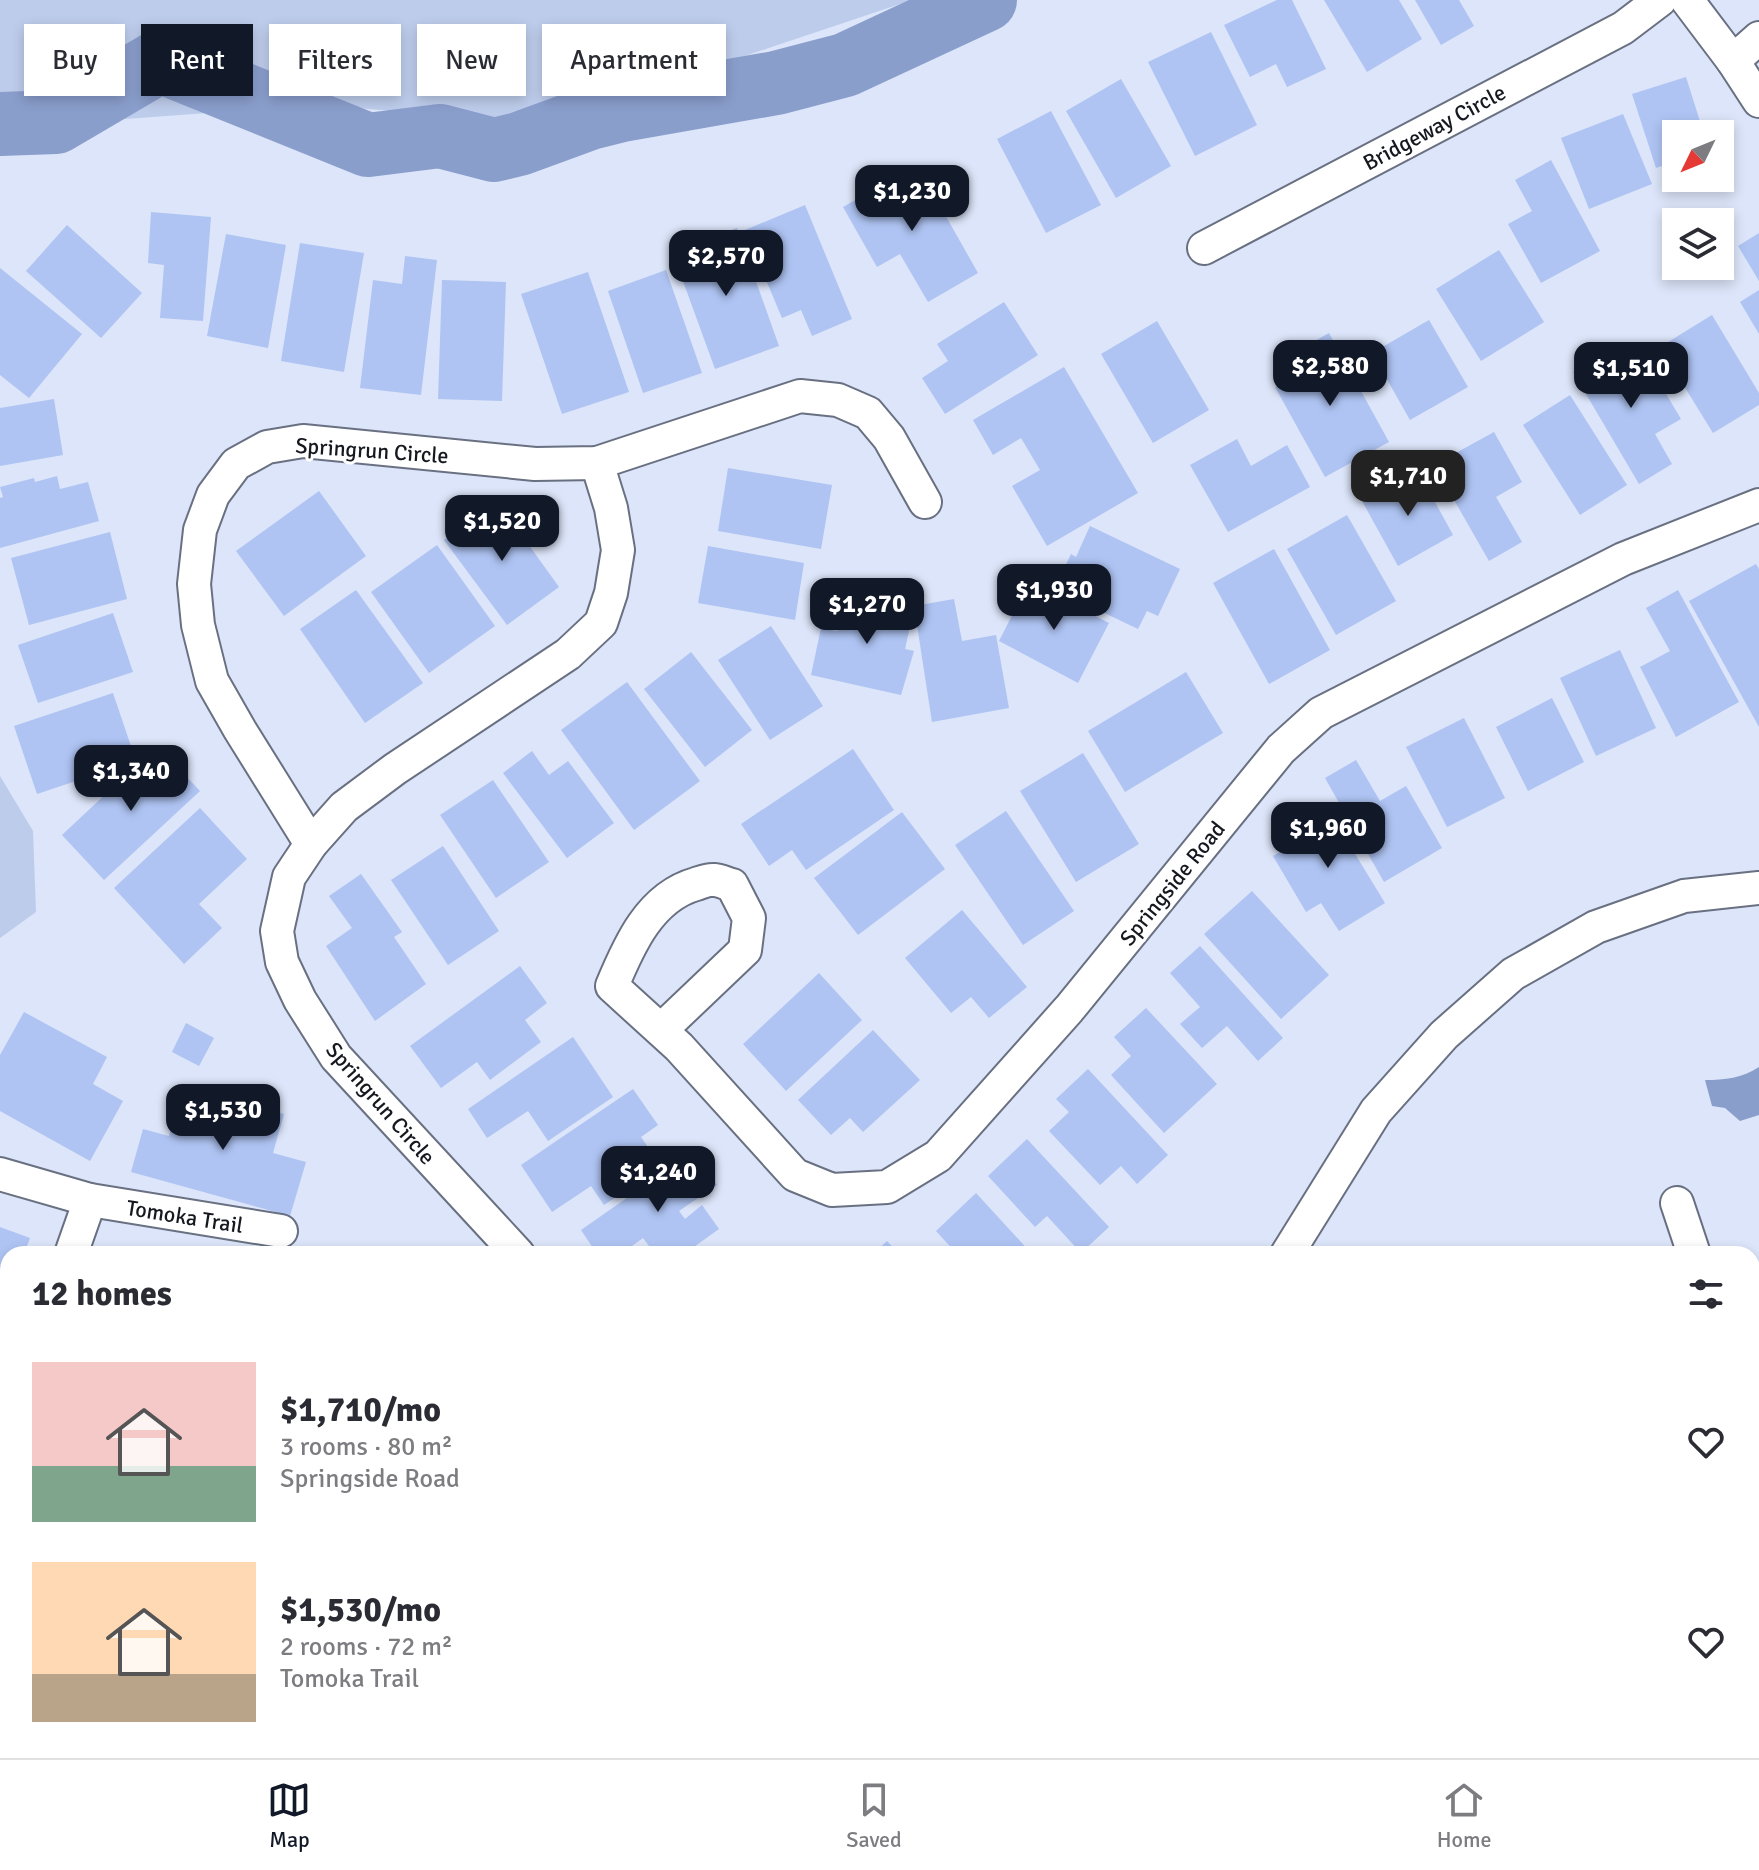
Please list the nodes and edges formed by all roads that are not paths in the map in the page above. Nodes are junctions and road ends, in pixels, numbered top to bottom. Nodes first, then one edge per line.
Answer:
1 (1660, 0) edge
2 (1687, 0) edge
3 (1759, 38) edge
4 (1733, 61) junction
5 (1759, 101) edge
6 (1204, 248) dead end
7 (597, 463) junction
8 (925, 502) dead end
9 (1759, 505) edge
10 (311, 844) junction
11 (1759, 888) edge
12 (661, 1030) junction
13 (0, 1174) edge
14 (90, 1200) junction
15 (1677, 1203) dead end
16 (281, 1231) dead end
17 (74, 1246) edge
18 (511, 1246) edge
19 (1292, 1246) edge
20 (1691, 1246) edge

1 - 6 street, Bridgeway Circle
2 - 4 street
3 - 4 street
4 - 5 street
7 - 8 street, Springrun Circle
7 - 10 street, Springrun Circle
7 - 10 street, Springrun Circle
9 - 12 street, Springside Road
10 - 18 street, Springrun Circle
11 - 19 street
12 - 12 street, Springside Road
13 - 14 street, Tomoka Trail
14 - 16 street, Tomoka Trail
14 - 17 street
15 - 20 street

